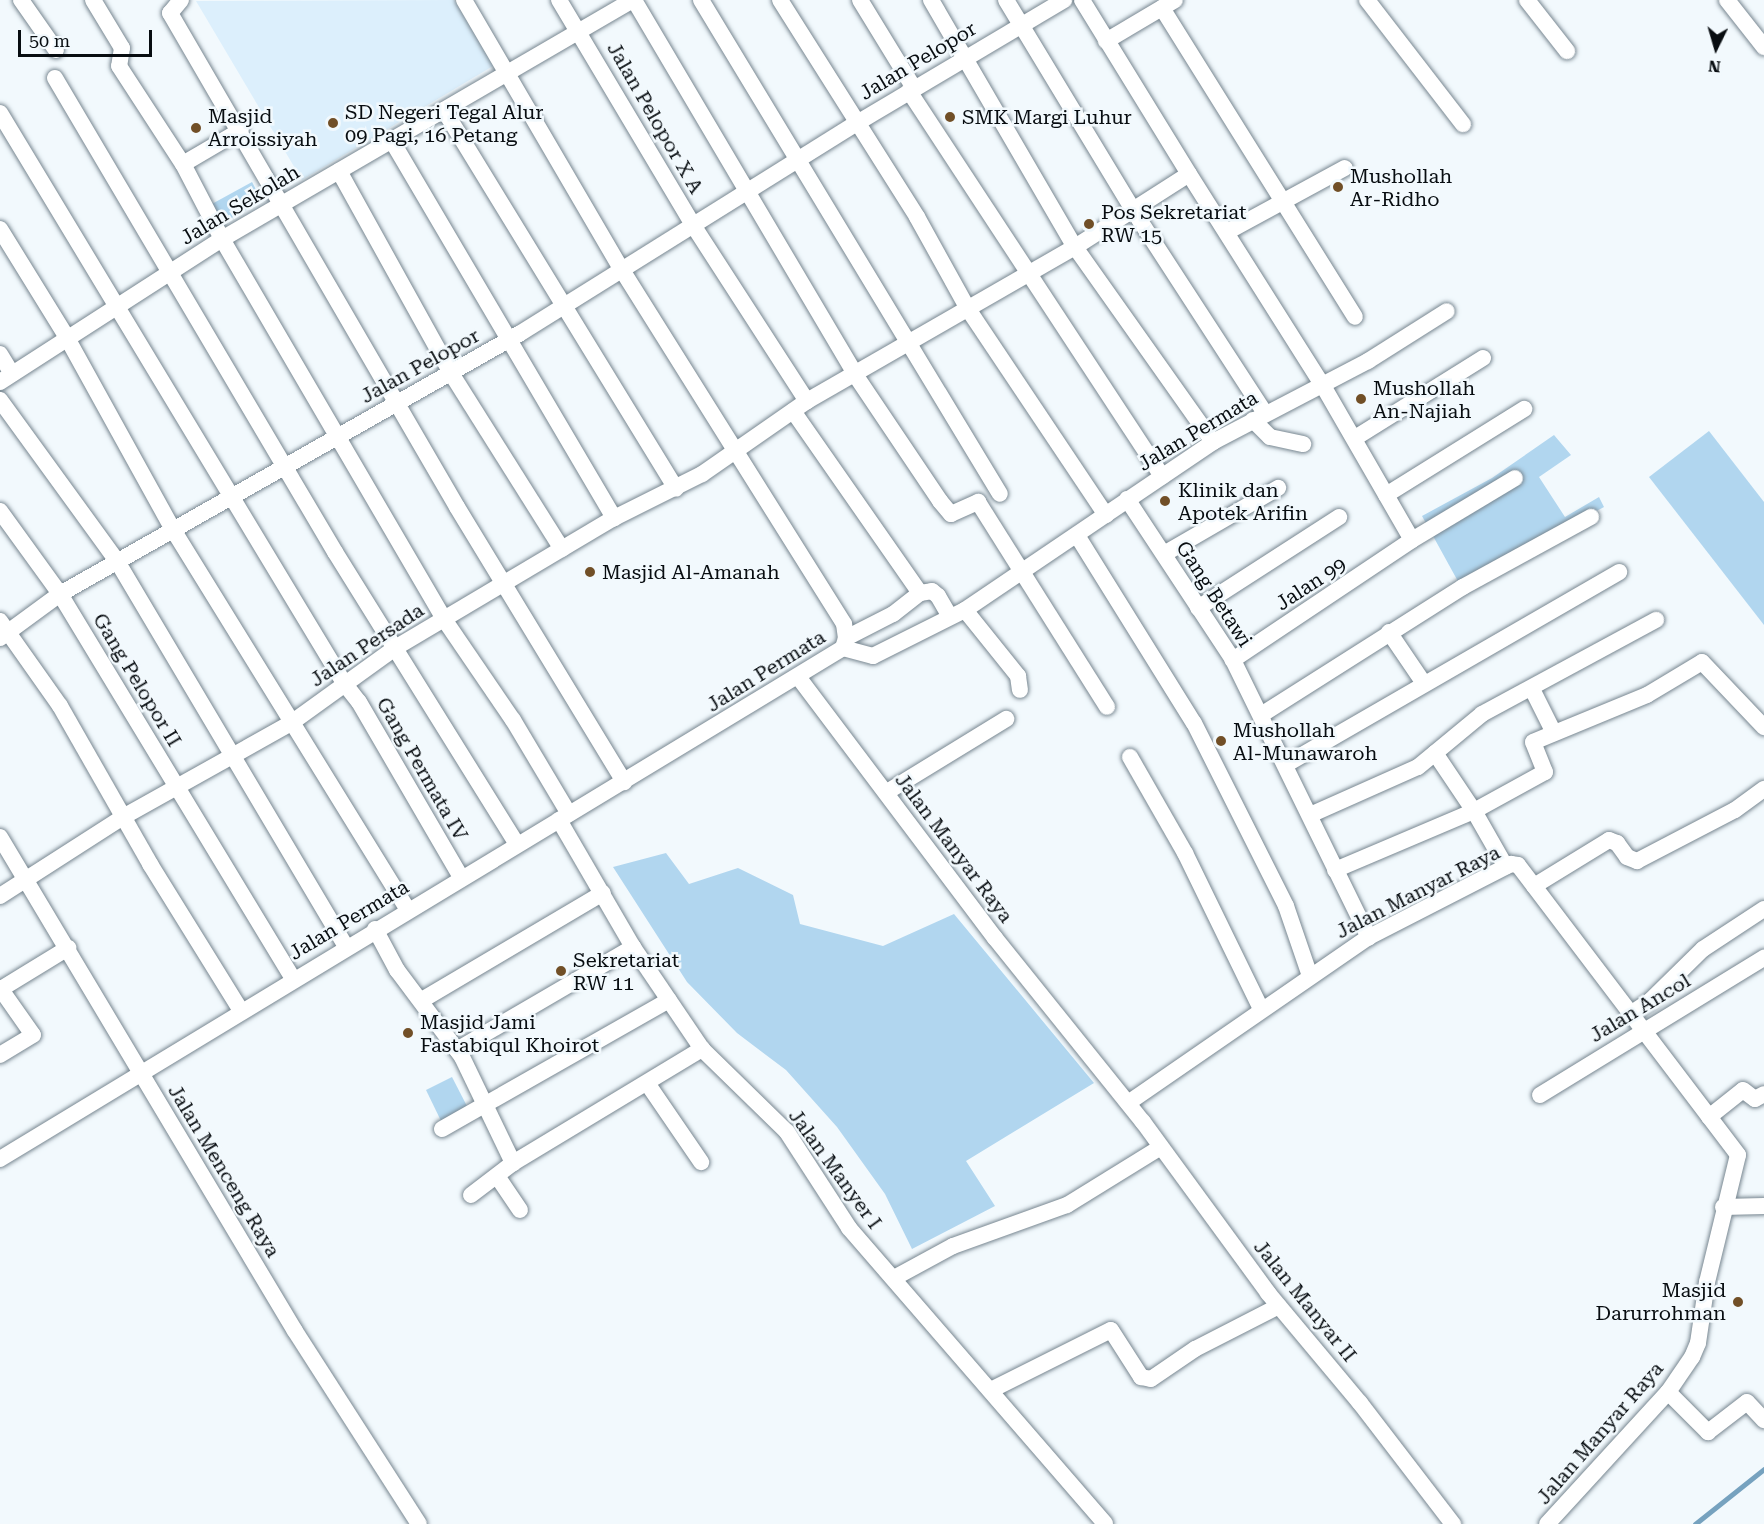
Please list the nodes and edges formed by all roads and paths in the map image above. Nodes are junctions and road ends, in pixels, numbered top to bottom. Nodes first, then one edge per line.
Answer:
1 (21, 0) edge
2 (93, 0) edge
3 (464, 0) edge
4 (560, 0) edge
5 (633, 0) edge
6 (701, 0) edge
7 (780, 0) edge
8 (860, 0) edge
9 (931, 0) edge
10 (1006, 0) edge
11 (1064, 0) edge
12 (1082, 0) edge
13 (1366, 0) edge
14 (1527, 0) edge
15 (1726, 0) edge
16 (171, 4) edge
17 (1169, 4) edge
18 (1017, 21) junction
19 (581, 32) junction
20 (1106, 41) junction
21 (1764, 47) edge
22 (56, 50) dead end
23 (1567, 51) dead end
24 (965, 58) junction
25 (507, 74) junction
26 (55, 78) dead end
27 (911, 89) junction
28 (444, 110) junction
29 (0, 113) edge
30 (856, 123) junction
31 (1463, 124) dead end
32 (241, 130) junction
33 (392, 141) junction
34 (797, 160) junction
35 (183, 164) junction
36 (1345, 168) dead end
37 (339, 171) junction
38 (1189, 174) junction
39 (747, 191) junction
40 (1286, 200) junction
41 (280, 205) junction
42 (1134, 210) junction
43 (693, 225) junction
44 (0, 230) edge
45 (1227, 232) junction
46 (222, 239) junction
47 (1075, 247) junction
48 (622, 270) junction
49 (170, 272) junction
50 (1027, 275) junction
51 (117, 306) junction
52 (565, 306) junction
53 (968, 309) junction
54 (1447, 311) dead end
55 (1355, 317) dead end
56 (66, 336) junction
57 (507, 341) junction
58 (909, 343) junction
59 (0, 354) edge
60 (1483, 358) dead end
61 (451, 373) junction
62 (856, 376) junction
63 (6, 378) edge
64 (1322, 384) junction
65 (0, 400) edge
66 (807, 401) junction
67 (397, 403) junction
68 (1524, 409) dead end
69 (793, 411) junction
70 (1259, 417) junction
71 (338, 436) junction
72 (1355, 438) junction
73 (1213, 442) junction
74 (1303, 444) dead end
75 (736, 452) junction
76 (285, 467) junction
77 (1162, 476) junction
78 (1515, 478) dead end
79 (676, 488) junction
80 (1278, 488) dead end
81 (1000, 494) dead end
82 (231, 495) junction
83 (1386, 495) junction
84 (1127, 499) junction
85 (0, 510) edge
86 (1106, 515) junction
87 (1339, 517) dead end
88 (1591, 517) dead end
89 (614, 518) junction
90 (172, 528) junction
91 (1078, 537) junction
92 (1412, 541) junction
93 (562, 549) junction
94 (1164, 554) junction
95 (117, 561) junction
96 (1022, 572) junction
97 (1619, 572) dead end
98 (504, 583) junction
99 (920, 593) junction
100 (60, 594) junction
101 (1198, 608) junction
102 (958, 613) junction
103 (444, 619) junction
104 (1656, 620) dead end
105 (3, 630) edge
106 (1389, 632) junction
107 (844, 643) junction
108 (395, 648) junction
109 (1233, 660) junction
110 (799, 678) junction
111 (1423, 682) junction
112 (344, 683) junction
113 (1532, 689) junction
114 (1020, 690) dead end
115 (1107, 707) dead end
116 (1260, 715) junction
117 (1006, 719) dead end
118 (291, 723) junction
119 (1764, 727) edge
120 (1554, 733) junction
121 (1435, 753) junction
122 (1130, 757) dead end
123 (231, 758) junction
124 (1285, 765) junction
125 (624, 782) junction
126 (178, 788) junction
127 (1764, 789) edge
128 (887, 792) junction
129 (1474, 811) junction
130 (1310, 816) junction
131 (123, 817) junction
132 (564, 817) junction
133 (0, 837) edge
134 (517, 844) junction
135 (1506, 867) junction
136 (1335, 870) junction
137 (461, 877) junction
138 (25, 879) junction
139 (1534, 886) junction
140 (5, 893) edge
141 (603, 893) junction
142 (407, 909) junction
143 (1764, 909) edge
144 (375, 928) junction
145 (1369, 937) junction
146 (346, 946) junction
147 (633, 947) junction
148 (68, 948) junction
149 (1764, 958) edge
150 (1310, 975) junction
151 (293, 979) junction
152 (0, 989) edge
153 (422, 1000) junction
154 (669, 1000) junction
155 (1261, 1009) junction
156 (241, 1011) junction
157 (1629, 1015) junction
158 (1641, 1031) junction
159 (702, 1049) junction
160 (457, 1050) junction
161 (0, 1055) edge
162 (141, 1074) junction
163 (647, 1083) junction
164 (1764, 1094) edge
165 (1540, 1095) dead end
166 (1128, 1103) junction
167 (487, 1105) junction
168 (1709, 1117) junction
169 (442, 1129) dead end
170 (1161, 1147) junction
171 (0, 1159) edge
172 (701, 1162) dead end
173 (513, 1163) junction
174 (497, 1176) junction
175 (471, 1195) dead end
176 (1764, 1206) edge
177 (1723, 1208) junction
178 (520, 1210) dead end
179 (894, 1278) junction
180 (1279, 1306) junction
181 (991, 1390) junction
182 (1668, 1392) junction
183 (1764, 1420) edge
184 (419, 1524) edge
185 (1105, 1524) edge
186 (1453, 1524) edge
187 (1547, 1524) edge

1 - 22 street
2 - 35 street, Jalan Manyer I
3 - 25 street
4 - 19 street, Jalan Pelopor X A
5 - 19 street, Jalan Sekolah
5 - 39 street
6 - 34 street
7 - 30 street, Jalan Pelopor
8 - 27 street
9 - 24 street
10 - 18 street
11 - 18 street, Jalan Pelopor
12 - 20 street
13 - 31 street
14 - 23 street
15 - 21 street
16 - 32 street
17 - 20 street
17 - 40 street
18 - 24 street, Jalan Pelopor
18 - 42 street
19 - 25 street, Jalan Sekolah
19 - 43 street, Jalan Pelopor X A
20 - 38 street
24 - 27 street, Jalan Pelopor
24 - 47 street
25 - 28 street, Jalan Sekolah
25 - 48 street
26 - 49 street
27 - 30 street, Jalan Pelopor
27 - 50 street
28 - 33 street, Jalan Sekolah
28 - 52 street
29 - 51 street, Gang Permata IV
30 - 34 street, Jalan Pelopor
30 - 53 street, Jalan Pelopor
32 - 35 street
32 - 41 street
33 - 37 street, Jalan Sekolah
33 - 57 street
34 - 39 street, Jalan Pelopor
34 - 58 street
35 - 46 street, Jalan Manyer I
36 - 40 street
37 - 41 street, Jalan Sekolah
37 - 61 street
38 - 42 street, Jalan Persada
38 - 45 street
39 - 43 street, Jalan Pelopor
39 - 62 street
40 - 45 street
40 - 55 street
41 - 46 street, Jalan Sekolah
41 - 67 street
42 - 47 street, Jalan Persada
42 - 70 street
43 - 48 street, Jalan Pelopor
43 - 66 street, Jalan Pelopor X A
44 - 56 street
45 - 64 street
46 - 49 street, Jalan Sekolah
46 - 71 street, Jalan Manyer I
47 - 50 street, Jalan Persada
47 - 73 street
48 - 52 street, Jalan Pelopor
48 - 75 street
49 - 51 street, Jalan Sekolah
49 - 76 street
50 - 53 street, Jalan Persada
50 - 77 street
51 - 56 street, Jalan Sekolah
51 - 82 street, Gang Permata IV
52 - 57 street, Jalan Pelopor
52 - 79 street
53 - 58 street, Jalan Persada
53 - 86 street, Jalan Pelopor
54 - 64 street, Jalan Permata
56 - 63 street, Jalan Sekolah
56 - 90 street
57 - 61 street, Jalan Pelopor
57 - 89 street
58 - 62 street, Jalan Persada
58 - 81 street
59 - 63 street
60 - 72 street
61 - 67 street, Jalan Pelopor
61 - 93 street
62 - 66 street, Jalan Persada
62 - 96 street
64 - 70 street, Jalan Permata
64 - 72 street
65 - 95 street
66 - 69 street, Jalan Persada
67 - 71 street, Jalan Pelopor
67 - 98 street
68 - 83 street
69 - 75 street, Jalan Persada
69 - 99 street
70 - 73 street, Jalan Permata
70 - 74 street
71 - 76 street, Jalan Pelopor
71 - 103 street, Jalan Manyer I
72 - 83 street
73 - 77 street, Jalan Permata
75 - 79 street, Jalan Persada
75 - 107 street
76 - 82 street, Jalan Pelopor
76 - 108 street
77 - 84 street, Jalan Permata
78 - 92 street, Jalan 99
79 - 89 street, Jalan Persada
80 - 94 street
82 - 90 street, Jalan Pelopor
82 - 112 street, Gang Permata IV
83 - 92 street
84 - 86 street, Jalan Permata
84 - 94 street, Gang Betawi
85 - 100 street, Gang Pelopor II
86 - 91 street, Jalan Permata
87 - 101 street
88 - 106 street
89 - 93 street, Jalan Persada
90 - 95 street, Jalan Pelopor
90 - 118 street
91 - 96 street, Jalan Permata
91 - 150 street
92 - 109 street, Jalan 99
93 - 98 street, Jalan Persada
94 - 101 street, Gang Betawi
95 - 100 street, Jalan Pelopor
95 - 123 street
96 - 102 street, Jalan Permata
96 - 115 street
97 - 111 street
98 - 103 street, Jalan Persada
98 - 125 street
99 - 102 street
99 - 107 street
100 - 105 street, Jalan Pelopor
100 - 126 street, Gang Pelopor II
101 - 109 street, Gang Betawi
102 - 107 street, Jalan Permata
102 - 114 street
103 - 108 street, Jalan Persada
103 - 132 street, Jalan Manyer I
104 - 113 street
105 - 131 street
106 - 111 street
106 - 116 street
107 - 110 street, Jalan Permata
108 - 112 street, Jalan Persada
108 - 134 street
109 - 116 street, Gang Betawi
110 - 125 street, Jalan Permata
110 - 128 street, Jalan Manyar Raya
111 - 124 street
112 - 118 street, Jalan Persada
112 - 137 street, Gang Permata IV
113 - 120 street
113 - 121 street
116 - 124 street, Gang Betawi
117 - 128 street
118 - 123 street, Jalan Persada
118 - 142 street
119 - 120 street
120 - 129 street
121 - 129 street
121 - 130 street
122 - 155 street
123 - 126 street, Jalan Persada
123 - 146 street
124 - 130 street, Gang Betawi
125 - 132 street, Jalan Permata
126 - 131 street, Jalan Persada
126 - 151 street, Gang Pelopor II
127 - 139 street
128 - 166 street, Jalan Manyar Raya
129 - 135 street
129 - 136 street
130 - 136 street, Gang Betawi
131 - 138 street, Jalan Persada
131 - 156 street
132 - 134 street, Jalan Permata
132 - 141 street, Jalan Manyer I
133 - 138 street, Jalan Menceng Raya
134 - 137 street, Jalan Permata
135 - 139 street, Jalan Manyar Raya
135 - 145 street, Jalan Manyar Raya
136 - 145 street, Gang Betawi
137 - 142 street, Jalan Permata
138 - 140 street, Jalan Persada
138 - 148 street, Jalan Menceng Raya
139 - 157 street, Jalan Manyar Raya
141 - 147 street, Jalan Manyer I
141 - 153 street
142 - 144 street, Jalan Permata
143 - 157 street
144 - 146 street, Jalan Permata
144 - 153 street
145 - 150 street, Jalan Manyar Raya
146 - 151 street, Jalan Permata
147 - 154 street, Jalan Manyer I
147 - 160 street
148 - 152 street
148 - 162 street, Jalan Menceng Raya
149 - 158 street, Jalan Ancol
150 - 155 street, Jalan Manyar Raya
151 - 156 street, Jalan Permata
152 - 161 street
153 - 160 street
154 - 159 street, Jalan Manyer I
154 - 167 street
155 - 166 street, Jalan Manyar Raya
156 - 162 street, Jalan Permata
157 - 158 street, Jalan Manyar Raya
158 - 165 street, Jalan Ancol
158 - 168 street, Jalan Manyar Raya
159 - 163 street
159 - 179 street, Jalan Manyer I
160 - 167 street
162 - 171 street, Jalan Permata
162 - 184 street, Jalan Menceng Raya
163 - 172 street
163 - 173 street
164 - 168 street
166 - 170 street, Jalan Manyar II
167 - 169 street
167 - 173 street
168 - 177 street, Jalan Manyar Raya
170 - 179 street
170 - 180 street, Jalan Manyar II
173 - 174 street
174 - 175 street
174 - 178 street
176 - 177 street
177 - 182 street, Jalan Manyar Raya
179 - 181 street, Jalan Manyer I
180 - 181 street
180 - 186 street, Jalan Manyar II
181 - 185 street, Jalan Manyer I
182 - 183 street
182 - 187 street, Jalan Manyar Raya

